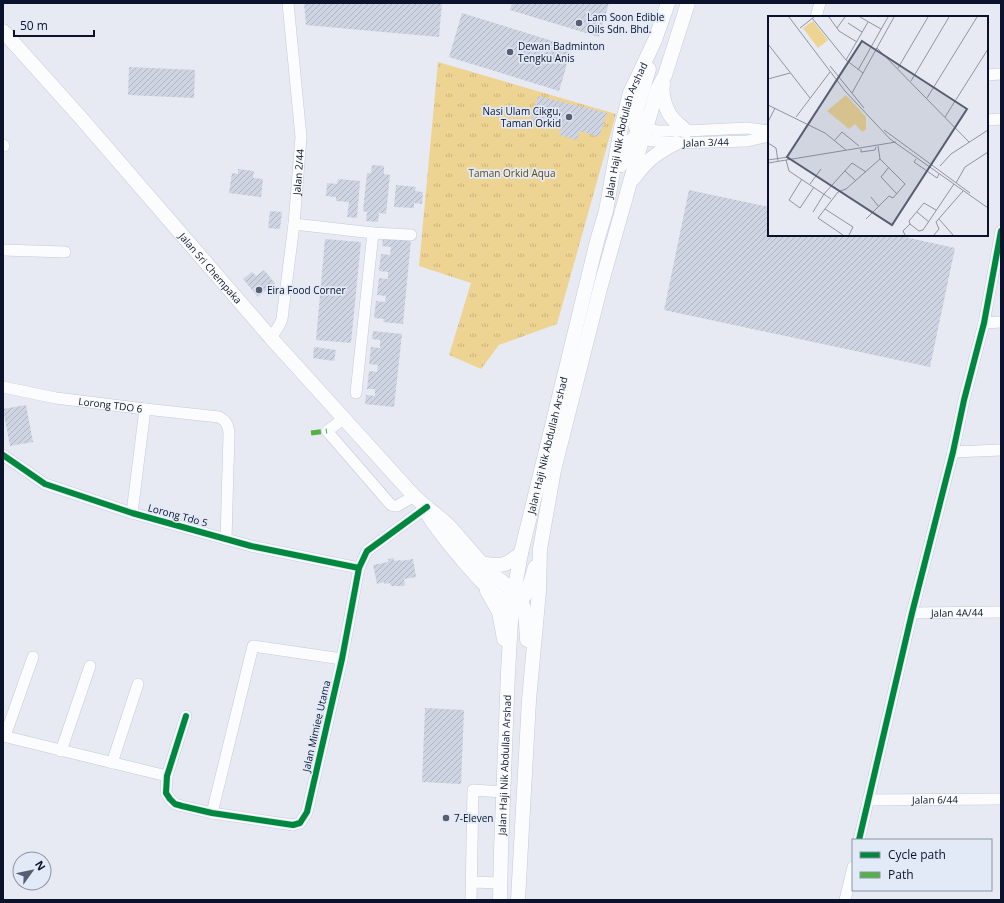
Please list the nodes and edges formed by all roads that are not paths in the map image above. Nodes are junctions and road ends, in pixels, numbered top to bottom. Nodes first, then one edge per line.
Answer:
1 (288, 3) edge
2 (668, 3) edge
3 (688, 3) edge
4 (820, 3) edge
5 (816, 16) edge
6 (3, 31) edge
7 (655, 40) junction
8 (1001, 74) edge
9 (665, 75) junction
10 (988, 75) edge
11 (1001, 119) edge
12 (988, 120) edge
13 (686, 131) junction
14 (768, 131) edge
15 (642, 134) junction
16 (768, 136) edge
17 (676, 143) junction
18 (629, 185) junction
19 (607, 201) junction
20 (294, 224) junction
21 (1001, 231) edge
22 (373, 232) junction
23 (411, 235) dead end
24 (3, 250) edge
25 (65, 252) dead end
26 (1001, 322) edge
27 (984, 323) junction
28 (271, 338) junction
29 (3, 387) edge
30 (356, 392) dead end
31 (145, 409) junction
32 (345, 418) junction
33 (1001, 450) edge
34 (953, 452) junction
35 (3, 455) edge
36 (422, 504) junction
37 (132, 513) junction
38 (226, 539) junction
39 (540, 548) junction
40 (521, 553) junction
41 (482, 563) junction
42 (359, 568) junction
43 (480, 579) junction
44 (516, 598) junction
45 (1001, 612) edge
46 (912, 613) junction
47 (33, 657) dead end
48 (342, 659) junction
49 (90, 666) dead end
50 (508, 672) junction
51 (138, 684) dead end
52 (529, 700) junction
53 (186, 716) dead end
54 (4, 736) edge
55 (61, 751) junction
56 (112, 763) junction
57 (167, 776) junction
58 (503, 792) junction
59 (1001, 798) edge
60 (868, 800) junction
61 (212, 812) junction
62 (859, 839) edge
63 (852, 872) edge
64 (472, 882) junction
65 (500, 883) junction
66 (471, 900) edge
67 (500, 900) edge
68 (518, 900) edge
69 (846, 900) edge

1 - 20 street, Jalan 2/44
2 - 7 main road, Jalan Haji Nik Abdullah Arshad
3 - 9 main road, Jalan Haji Nik Abdullah Arshad
4 - 5 street
6 - 28 main road, Jalan Sri Chempaka
7 - 15 main road
7 - 19 main road, Jalan Haji Nik Abdullah Arshad
8 - 10 street
9 - 13 main road
9 - 15 main road, Jalan Haji Nik Abdullah Arshad
11 - 12 street
13 - 14 street, Jalan 3/44
13 - 15 street, Jalan 3/44
15 - 17 street, Jalan 3/44
15 - 18 main road, Jalan Haji Nik Abdullah Arshad
15 - 19 main road
16 - 17 street, Jalan 3/44
17 - 18 main road
18 - 39 main road, Jalan Haji Nik Abdullah Arshad
19 - 40 main road, Jalan Haji Nik Abdullah Arshad
20 - 22 street
20 - 28 street, Jalan 2/44
21 - 27 street
22 - 23 street
22 - 30 street
24 - 25 street
26 - 27 street
27 - 34 street
28 - 32 main road, Jalan Sri Chempaka
29 - 31 street, Lorong TDO 6
31 - 37 street
31 - 38 street, Lorong TDO 6
32 - 36 main road, Jalan Sri Chempaka
32 - 36 street
33 - 34 street
34 - 46 street
35 - 37 street, Lorong Tdo 5
36 - 41 main road
36 - 42 street, Jalan Mimiee Utama
36 - 43 main road
37 - 38 street, Lorong Tdo 5
38 - 42 street, Lorong Tdo 5
39 - 44 main road
39 - 52 main road, Jalan Haji Nik Abdullah Arshad
40 - 41 main road
40 - 44 main road, Jalan Haji Nik Abdullah Arshad
41 - 44 main road
42 - 48 street, Jalan Mimiee Utama
43 - 44 main road
43 - 50 main road
44 - 50 main road, Jalan Haji Nik Abdullah Arshad
44 - 52 main road
45 - 46 street, Jalan 4A/44
46 - 60 street
47 - 54 street
48 - 61 street, Jalan Mimiee Utama
48 - 61 street
49 - 55 street
50 - 58 main road, Jalan Haji Nik Abdullah Arshad
51 - 56 street
52 - 68 main road, Jalan Haji Nik Abdullah Arshad
53 - 57 street, Jalan Mimiee Utama
54 - 55 street
55 - 56 street
56 - 57 street
57 - 61 street, Jalan Mimiee Utama
58 - 64 street
58 - 65 main road, Jalan Haji Nik Abdullah Arshad
59 - 60 street, Jalan 6/44
60 - 62 street
63 - 69 street
64 - 65 street
64 - 66 street
65 - 67 main road, Jalan Haji Nik Abdullah Arshad

